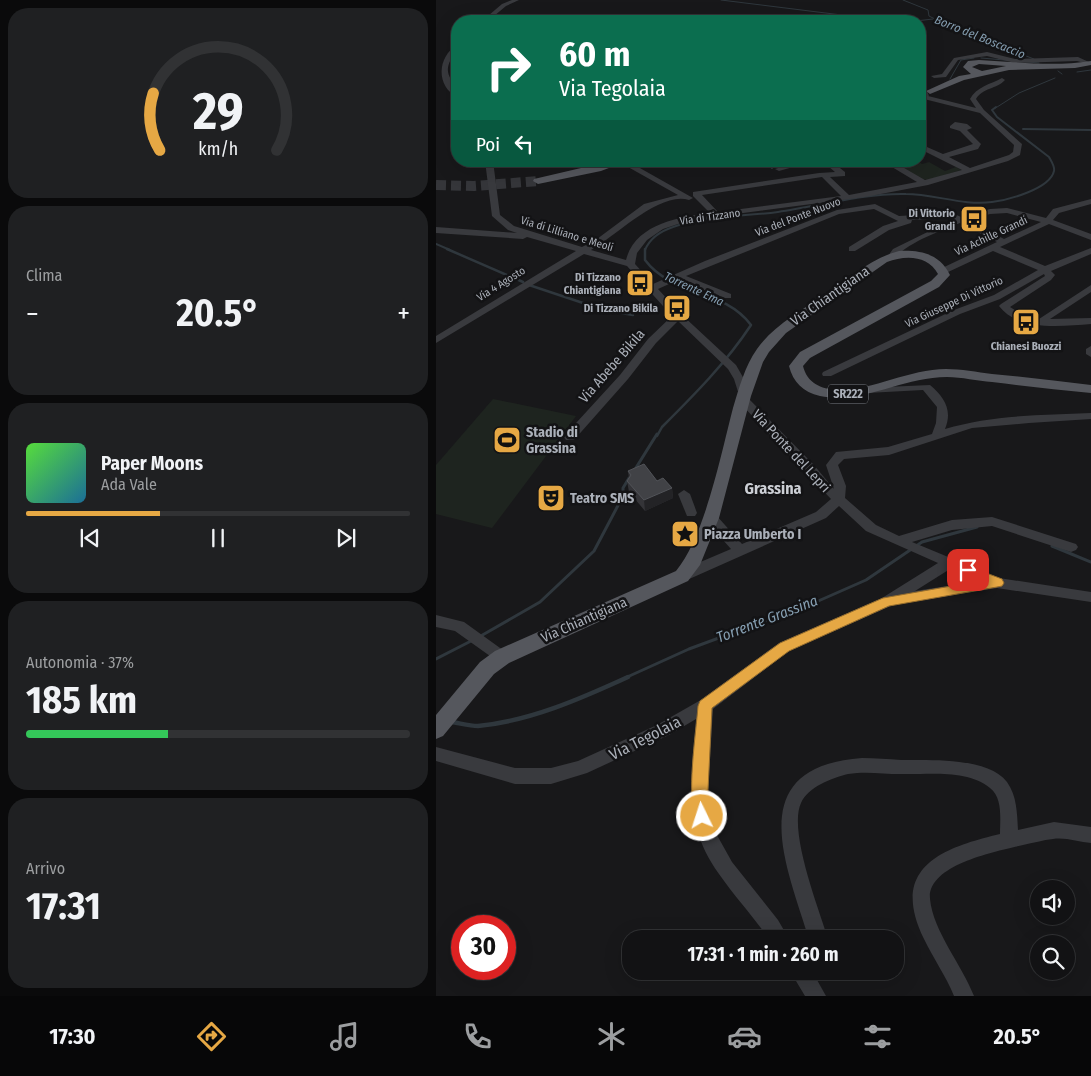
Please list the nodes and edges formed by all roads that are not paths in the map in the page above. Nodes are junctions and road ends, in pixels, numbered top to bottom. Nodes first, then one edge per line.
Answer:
1 (516, 0) edge
2 (492, 15) edge
3 (451, 54) edge
4 (981, 60) junction
5 (1090, 64) edge
6 (1034, 66) junction
7 (968, 69) junction
8 (986, 74) junction
9 (1002, 74) junction
10 (934, 76) tunnel mouth
11 (956, 80) junction
12 (451, 88) edge
13 (930, 92) tunnel mouth
14 (926, 98) tunnel mouth
15 (982, 111) junction
16 (964, 130) dead end
17 (926, 149) edge
18 (942, 157) junction
19 (490, 167) edge
20 (608, 167) edge
21 (631, 167) edge
22 (787, 167) edge
23 (833, 167) edge
24 (897, 167) edge
25 (779, 169) dead end
26 (968, 170) junction
27 (825, 176) junction
28 (538, 181) tunnel mouth
29 (925, 183) junction
30 (685, 196) junction
31 (846, 197) junction
32 (1091, 201) edge
33 (1056, 211) junction
34 (1020, 212) junction
35 (714, 213) junction
36 (924, 216) junction
37 (958, 219) junction
38 (1047, 222) junction
39 (436, 230) edge
40 (530, 235) junction
41 (1091, 237) edge
42 (1004, 242) junction
43 (852, 248) dead end
44 (994, 248) junction
45 (581, 251) junction
46 (1091, 251) edge
47 (892, 256) junction
48 (630, 264) junction
49 (1044, 270) junction
50 (943, 271) junction
51 (676, 277) junction
52 (652, 288) junction
53 (1091, 288) edge
54 (728, 296) dead end
55 (678, 316) junction
56 (1091, 321) edge
57 (1040, 322) junction
58 (436, 340) edge
59 (1091, 349) edge
60 (1091, 354) edge
61 (827, 374) dead end
62 (1091, 389) edge
63 (866, 390) junction
64 (744, 398) junction
65 (1091, 416) edge
66 (937, 435) junction
67 (570, 436) dead end
68 (684, 494) dead end
69 (839, 499) junction
70 (691, 513) dead end
71 (711, 518) junction
72 (903, 543) junction
73 (1071, 547) dead end
74 (740, 550) junction
75 (949, 563) junction
76 (682, 576) junction
77 (997, 583) junction
78 (1091, 597) edge
79 (887, 602) junction
80 (436, 621) edge
81 (496, 653) junction
82 (705, 706) junction
83 (450, 713) joint
84 (436, 730) edge
85 (436, 754) edge
86 (1091, 834) edge
87 (1009, 840) junction
88 (773, 930) edge
89 (816, 930) edge
90 (964, 996) edge

1 - 2 street
3 - 12 street
4 - 5 street
4 - 6 main road
4 - 7 main road
4 - 9 main road
4 - 10 street
5 - 6 main road
6 - 9 main road
7 - 8 main road
7 - 11 main road
8 - 9 main road
8 - 11 main road
9 - 15 street
11 - 13 main road
14 - 15 street
15 - 26 street, Via di Tizzano
16 - 18 street
17 - 18 street
18 - 26 street
19 - 40 street, Via di Lilliano e Meoli
20 - 28 main road
21 - 30 street
22 - 25 street
23 - 27 street
24 - 29 street
26 - 29 street, Via di Tizzano
27 - 31 street
27 - 35 street
29 - 31 street, Via di Tizzano
30 - 35 street
30 - 45 street, Via 4 Agosto
31 - 35 street, Via di Tizzano
32 - 33 street
33 - 34 street
33 - 38 street
34 - 37 street
34 - 38 street
35 - 48 street, Via di Tizzano
36 - 37 street, Via del Ponte Nuovo
36 - 43 street
36 - 51 street, Via del Ponte Nuovo
37 - 42 street
37 - 47 street
38 - 41 street
38 - 42 street, Via Achille Grandi
39 - 40 street
40 - 45 street, Via di Lilliano e Meoli
42 - 44 street, Via Achille Grandi
44 - 49 street
44 - 50 street, Via Achille Grandi
45 - 48 street, Via di Lilliano e Meoli
45 - 58 street, Via 4 Agosto
46 - 49 street, Via Giuseppe Di Vittorio
47 - 50 main road, Via Chiantigiana
47 - 64 main road, Via Chiantigiana
48 - 52 street
49 - 57 street
49 - 61 street, Via Giuseppe Di Vittorio
50 - 63 main road, SR222
51 - 52 street, Via del Ponte Nuovo
51 - 54 street
52 - 55 street
53 - 57 street
55 - 64 street
55 - 67 street, Via Abebe Bikila
56 - 57 street
59 - 60 street
62 - 63 main road, SR222
63 - 66 street
64 - 69 street, Via Ponte del Lepri
64 - 71 main road, Via Chiantigiana
65 - 66 street
66 - 69 street
68 - 70 street
69 - 72 street, Via Ponte del Lepri
69 - 74 street
71 - 74 street
71 - 76 main road, Via Chiantigiana
72 - 73 street
72 - 75 street, Via Ponte del Lepri
74 - 76 street
75 - 77 street, Via Ponte del Lepri
75 - 79 street, Via Tegolaia
76 - 81 main road, Via Chiantigiana
77 - 78 street
77 - 79 street, Via Tegolaia
79 - 82 street, Via Tegolaia
80 - 81 street
81 - 83 main road, Via Chiantigiana
82 - 85 street, Via Tegolaia
82 - 88 street
83 - 84 main road, Via Chiantigiana
86 - 87 street
87 - 89 street
87 - 90 street

